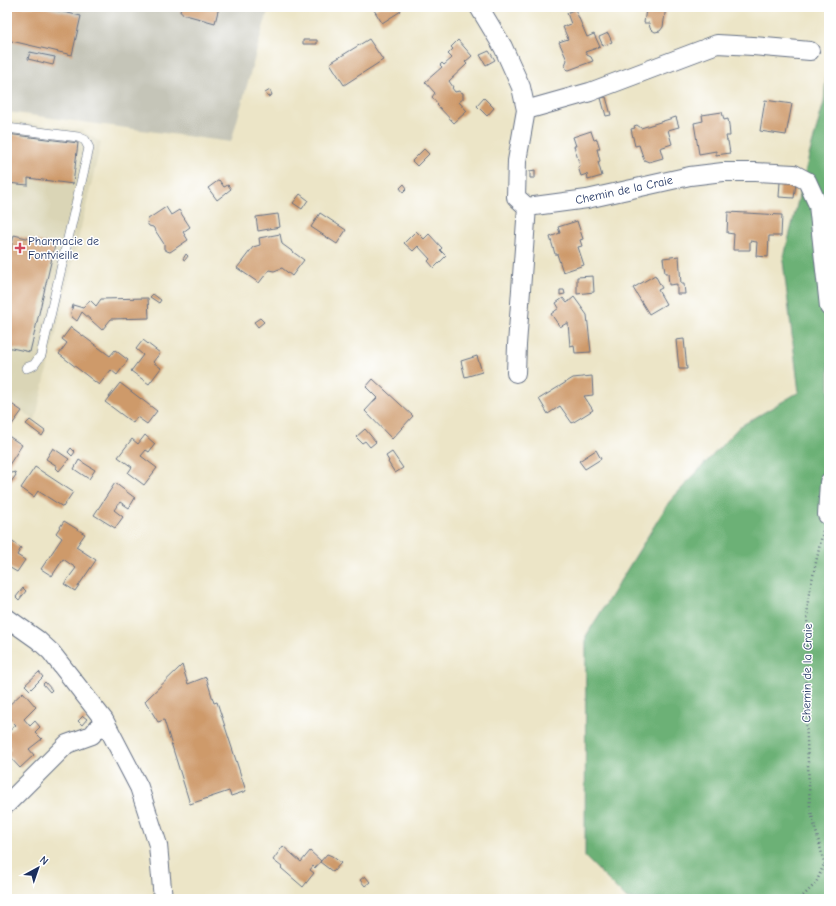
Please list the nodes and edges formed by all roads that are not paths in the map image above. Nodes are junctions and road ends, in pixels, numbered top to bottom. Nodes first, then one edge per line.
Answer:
1 (479, 7) edge
2 (810, 52) dead end
3 (526, 110) junction
4 (7, 128) edge
5 (527, 207) junction
6 (829, 307) edge
7 (26, 368) dead end
8 (516, 373) dead end
9 (829, 482) edge
10 (827, 515) road end
11 (7, 618) edge
12 (104, 720) junction
13 (7, 804) edge
14 (163, 899) edge

1 - 3 street
2 - 3 street
3 - 5 street
4 - 7 lane
5 - 6 street, Chemin de la Craie
5 - 8 street
9 - 10 street
11 - 12 street
12 - 13 street
12 - 14 street

